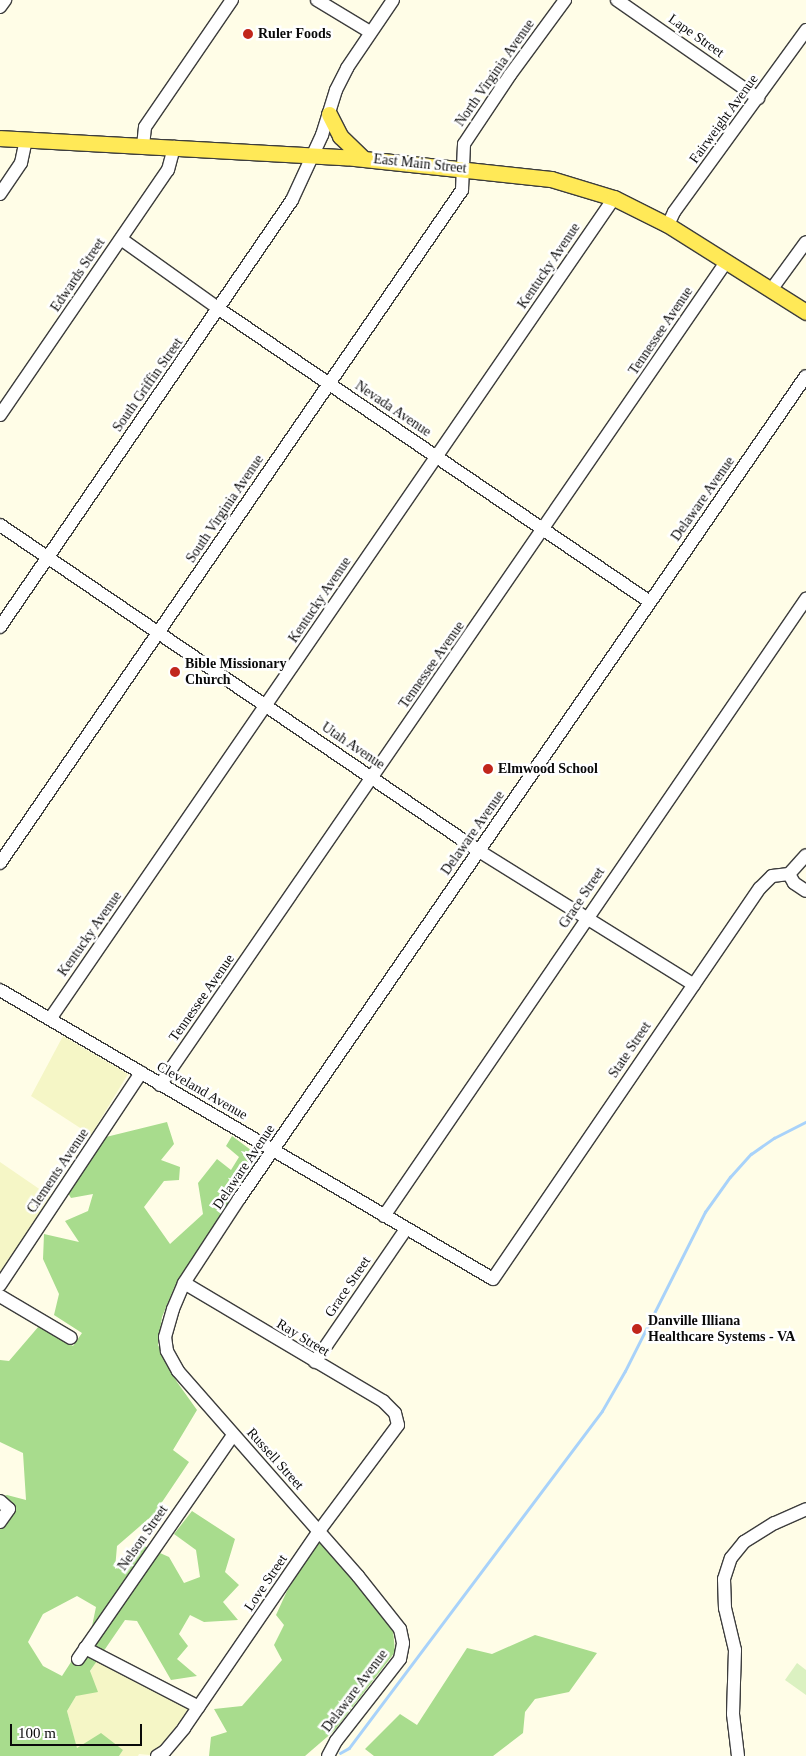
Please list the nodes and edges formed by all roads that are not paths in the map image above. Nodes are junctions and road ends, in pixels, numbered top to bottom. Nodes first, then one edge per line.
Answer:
1 (5, 0) edge
2 (232, 0) edge
3 (318, 0) edge
4 (393, 0) edge
5 (565, 0) edge
6 (617, 0) edge
7 (0, 7) edge
8 (806, 30) edge
9 (370, 32) junction
10 (758, 98) junction
11 (329, 114) junction
12 (0, 138) edge
13 (26, 140) junction
14 (143, 146) junction
15 (174, 147) junction
16 (312, 156) junction
17 (362, 158) junction
18 (463, 168) junction
19 (0, 194) edge
20 (614, 198) junction
21 (668, 226) junction
22 (121, 239) junction
23 (806, 242) edge
24 (726, 262) junction
25 (771, 290) junction
26 (219, 309) junction
27 (806, 312) edge
28 (806, 376) edge
29 (329, 383) junction
30 (0, 415) edge
31 (437, 456) junction
32 (0, 525) edge
33 (543, 531) junction
34 (48, 558) junction
35 (806, 599) edge
36 (650, 602) junction
37 (0, 627) edge
38 (160, 632) junction
39 (266, 705) junction
40 (372, 778) junction
41 (479, 851) junction
42 (806, 855) edge
43 (0, 863) edge
44 (790, 874) junction
45 (806, 891) edge
46 (586, 919) junction
47 (694, 985) junction
48 (0, 990) edge
49 (50, 1019) junction
50 (141, 1073) junction
51 (160, 1085) junction
52 (273, 1150) junction
53 (384, 1216) junction
54 (406, 1229) junction
55 (493, 1279) joint
56 (184, 1283) junction
57 (0, 1284) edge
58 (0, 1296) edge
59 (71, 1338) dead end
60 (315, 1362) junction
61 (398, 1425) joint
62 (233, 1434) junction
63 (4, 1505) edge
64 (806, 1509) edge
65 (0, 1522) edge
66 (319, 1531) junction
67 (402, 1643) joint
68 (199, 1707) junction
69 (157, 1756) edge
70 (328, 1756) edge
71 (738, 1756) edge

1 - 7 street
2 - 14 street
3 - 9 street
4 - 9 street, South Griffin Street
5 - 18 street, North Virginia Avenue
6 - 10 street, Lape Street
8 - 10 street, Fairweight Avenue
9 - 11 street, South Griffin Street
10 - 21 street, Fairweight Avenue
11 - 16 street, South Griffin Street
11 - 17 main road
12 - 13 main road, East Main Street
13 - 14 main road, East Main Street
13 - 19 street
14 - 15 main road, East Main Street
15 - 16 main road, East Main Street
15 - 22 street, Edwards Street
16 - 17 main road, East Main Street
16 - 26 street, South Griffin Street
17 - 18 main road, East Main Street
18 - 20 main road, East Main Street
18 - 29 street, South Virginia Avenue
20 - 21 main road, East Main Street
20 - 31 street, Kentucky Avenue
21 - 24 main road, East Main Street
22 - 26 street, Nevada Avenue
22 - 30 street, Edwards Street
23 - 25 street
24 - 25 main road, East Main Street
24 - 33 street, Tennessee Avenue
25 - 27 main road, East Main Street
26 - 29 street, Nevada Avenue
26 - 34 street, South Griffin Street
28 - 36 street, Delaware Avenue
29 - 31 street, Nevada Avenue
29 - 38 street, South Virginia Avenue
31 - 33 street, Nevada Avenue
31 - 39 street, Kentucky Avenue
32 - 34 street, Utah Avenue
33 - 36 street, Nevada Avenue
33 - 40 street, Tennessee Avenue
34 - 37 street, South Griffin Street
34 - 38 street, Utah Avenue
35 - 46 street, Grace Street
36 - 41 street, Delaware Avenue
38 - 39 street, Utah Avenue
38 - 43 street, South Virginia Avenue
39 - 40 street, Utah Avenue
39 - 49 street, Kentucky Avenue
40 - 41 street, Utah Avenue
40 - 51 street, Tennessee Avenue
41 - 46 street, Utah Avenue
41 - 52 street, Delaware Avenue
42 - 44 street
44 - 45 street
44 - 47 street, State Street
46 - 47 street, Utah Avenue
46 - 53 street, Grace Street
47 - 55 street, State Street
48 - 49 street, Cleveland Avenue
49 - 50 street, Cleveland Avenue
50 - 51 street, Cleveland Avenue
50 - 57 street, Clements Avenue
51 - 52 street, Cleveland Avenue
52 - 53 street, Cleveland Avenue
52 - 56 street, Delaware Avenue
53 - 54 street, Cleveland Avenue
54 - 55 street, Cleveland Avenue
54 - 60 street, Grace Street
56 - 60 street, Ray Street
56 - 62 street, Russell Street
58 - 59 street
60 - 61 street, Ray Street
61 - 66 street, Love Street
62 - 66 street, Russell Street
62 - 68 street, Nelson Street
63 - 65 street
64 - 71 street
66 - 67 street, Russell Street
66 - 68 street, Love Street
67 - 70 street, Delaware Avenue
68 - 69 street, Love Street

